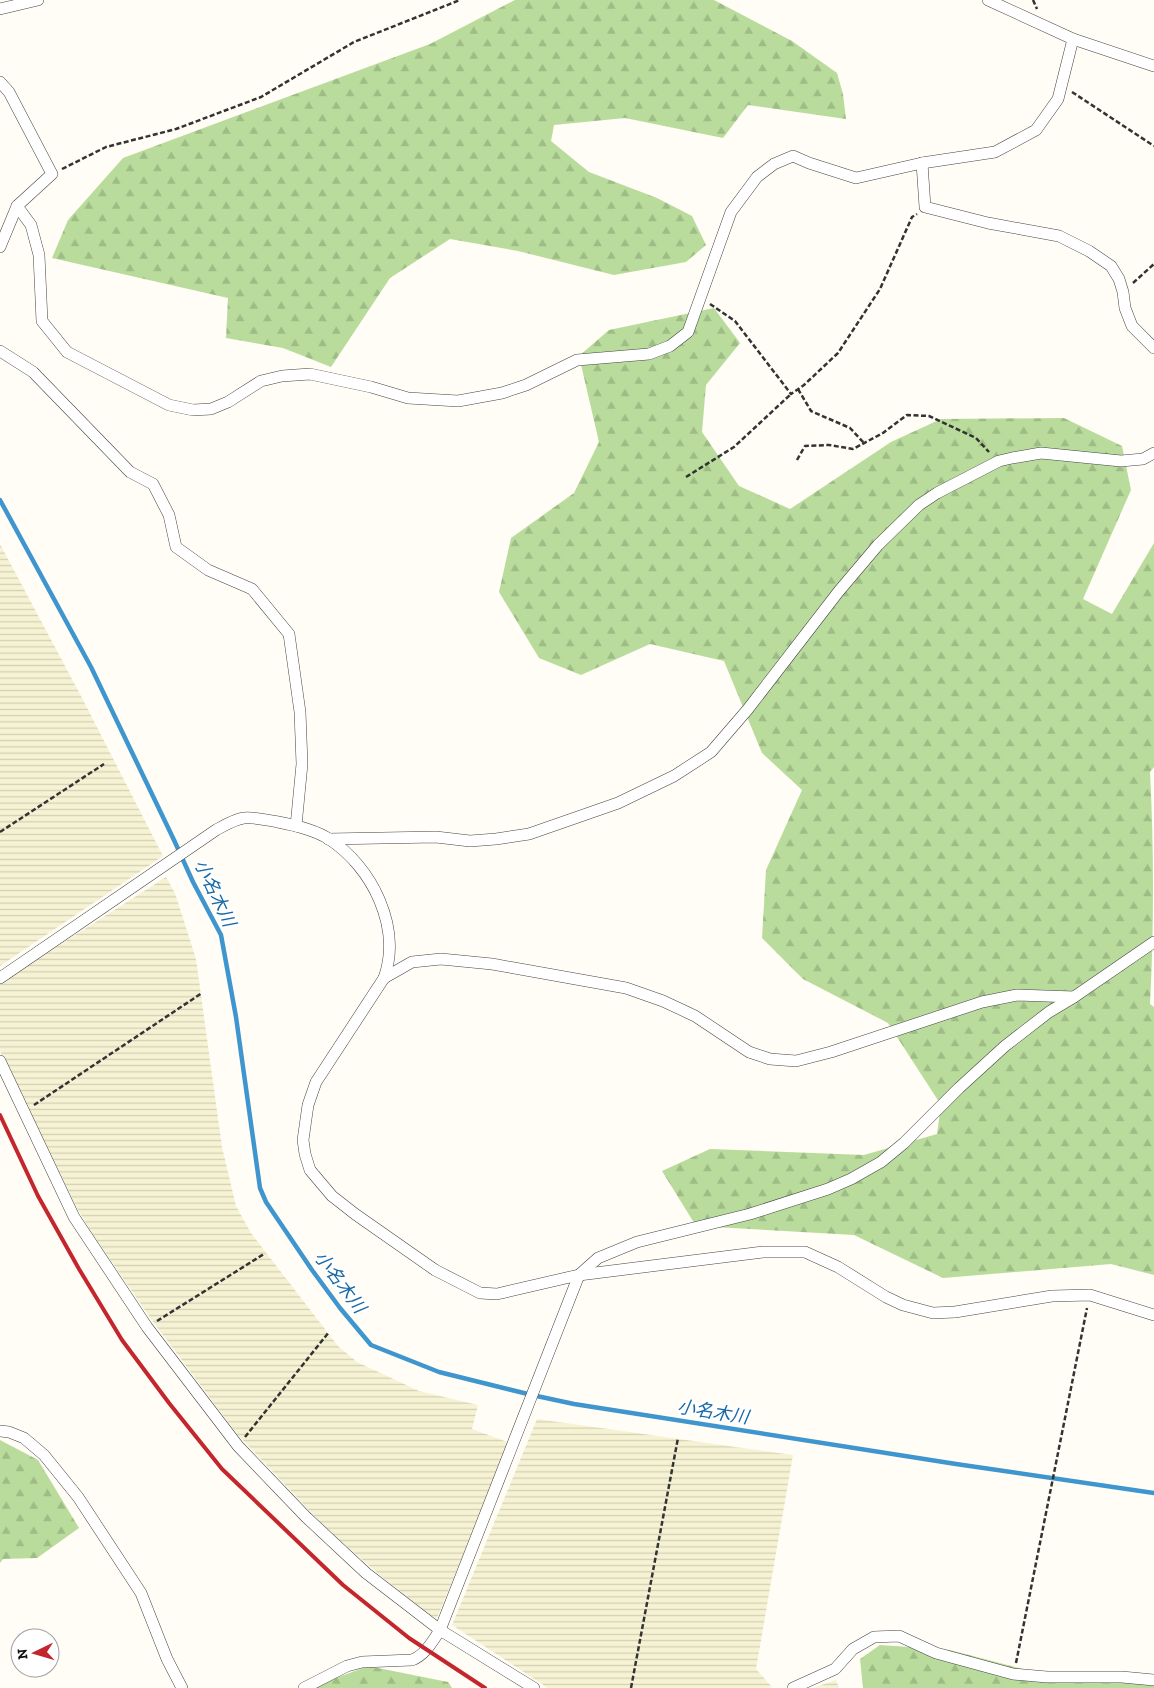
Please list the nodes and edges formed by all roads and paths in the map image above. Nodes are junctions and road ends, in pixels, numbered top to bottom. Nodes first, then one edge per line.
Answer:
1 (38, 0) edge
2 (460, 0) edge
3 (988, 0) edge
4 (0, 9) edge
5 (1072, 39) junction
6 (1154, 66) edge
7 (0, 82) edge
8 (1072, 92) dead end
9 (1154, 146) edge
10 (922, 163) junction
11 (52, 174) junction
12 (17, 206) junction
13 (926, 207) junction
14 (0, 247) edge
15 (1154, 264) edge
16 (1123, 292) junction
17 (701, 298) junction
18 (1154, 348) edge
19 (0, 351) edge
20 (798, 389) junction
21 (791, 394) junction
22 (864, 443) junction
23 (1154, 453) edge
24 (797, 460) dead end
25 (999, 462) junction
26 (686, 477) dead end
27 (104, 764) dead end
28 (296, 826) junction
29 (0, 832) edge
30 (328, 838) junction
31 (1154, 942) edge
32 (0, 978) edge
33 (384, 978) junction
34 (202, 993) dead end
35 (1074, 997) junction
36 (0, 1061) edge
37 (24, 1112) junction
38 (264, 1254) dead end
39 (579, 1276) junction
40 (1090, 1295) junction
41 (1154, 1315) edge
42 (147, 1327) junction
43 (329, 1332) dead end
44 (0, 1431) edge
45 (678, 1438) dead end
46 (238, 1446) junction
47 (440, 1630) junction
48 (1013, 1674) junction
49 (1154, 1680) edge
50 (182, 1688) edge
51 (304, 1688) edge
52 (534, 1688) edge
53 (630, 1688) edge
54 (793, 1688) edge

1 - 4 street
2 - 11 path
3 - 5 street
5 - 6 street
5 - 10 street
7 - 11 street
8 - 9 path
10 - 13 street
10 - 17 street
11 - 12 street
12 - 14 street
12 - 17 street
13 - 16 street
13 - 20 path
15 - 16 path
16 - 18 street
17 - 21 path
19 - 28 street
20 - 21 path
20 - 22 path
21 - 26 path
22 - 24 path
22 - 25 path
23 - 25 street
25 - 30 street
27 - 29 path
28 - 30 street
28 - 32 street
30 - 33 street
31 - 35 street
33 - 35 street
33 - 39 street
34 - 37 path
35 - 39 street
36 - 37 street
37 - 42 street
38 - 42 path
39 - 40 street
39 - 47 street
40 - 41 street
40 - 48 path
42 - 46 street
43 - 46 path
44 - 50 street
45 - 53 path
46 - 47 street
47 - 51 street
47 - 52 street
48 - 49 street
48 - 54 street

